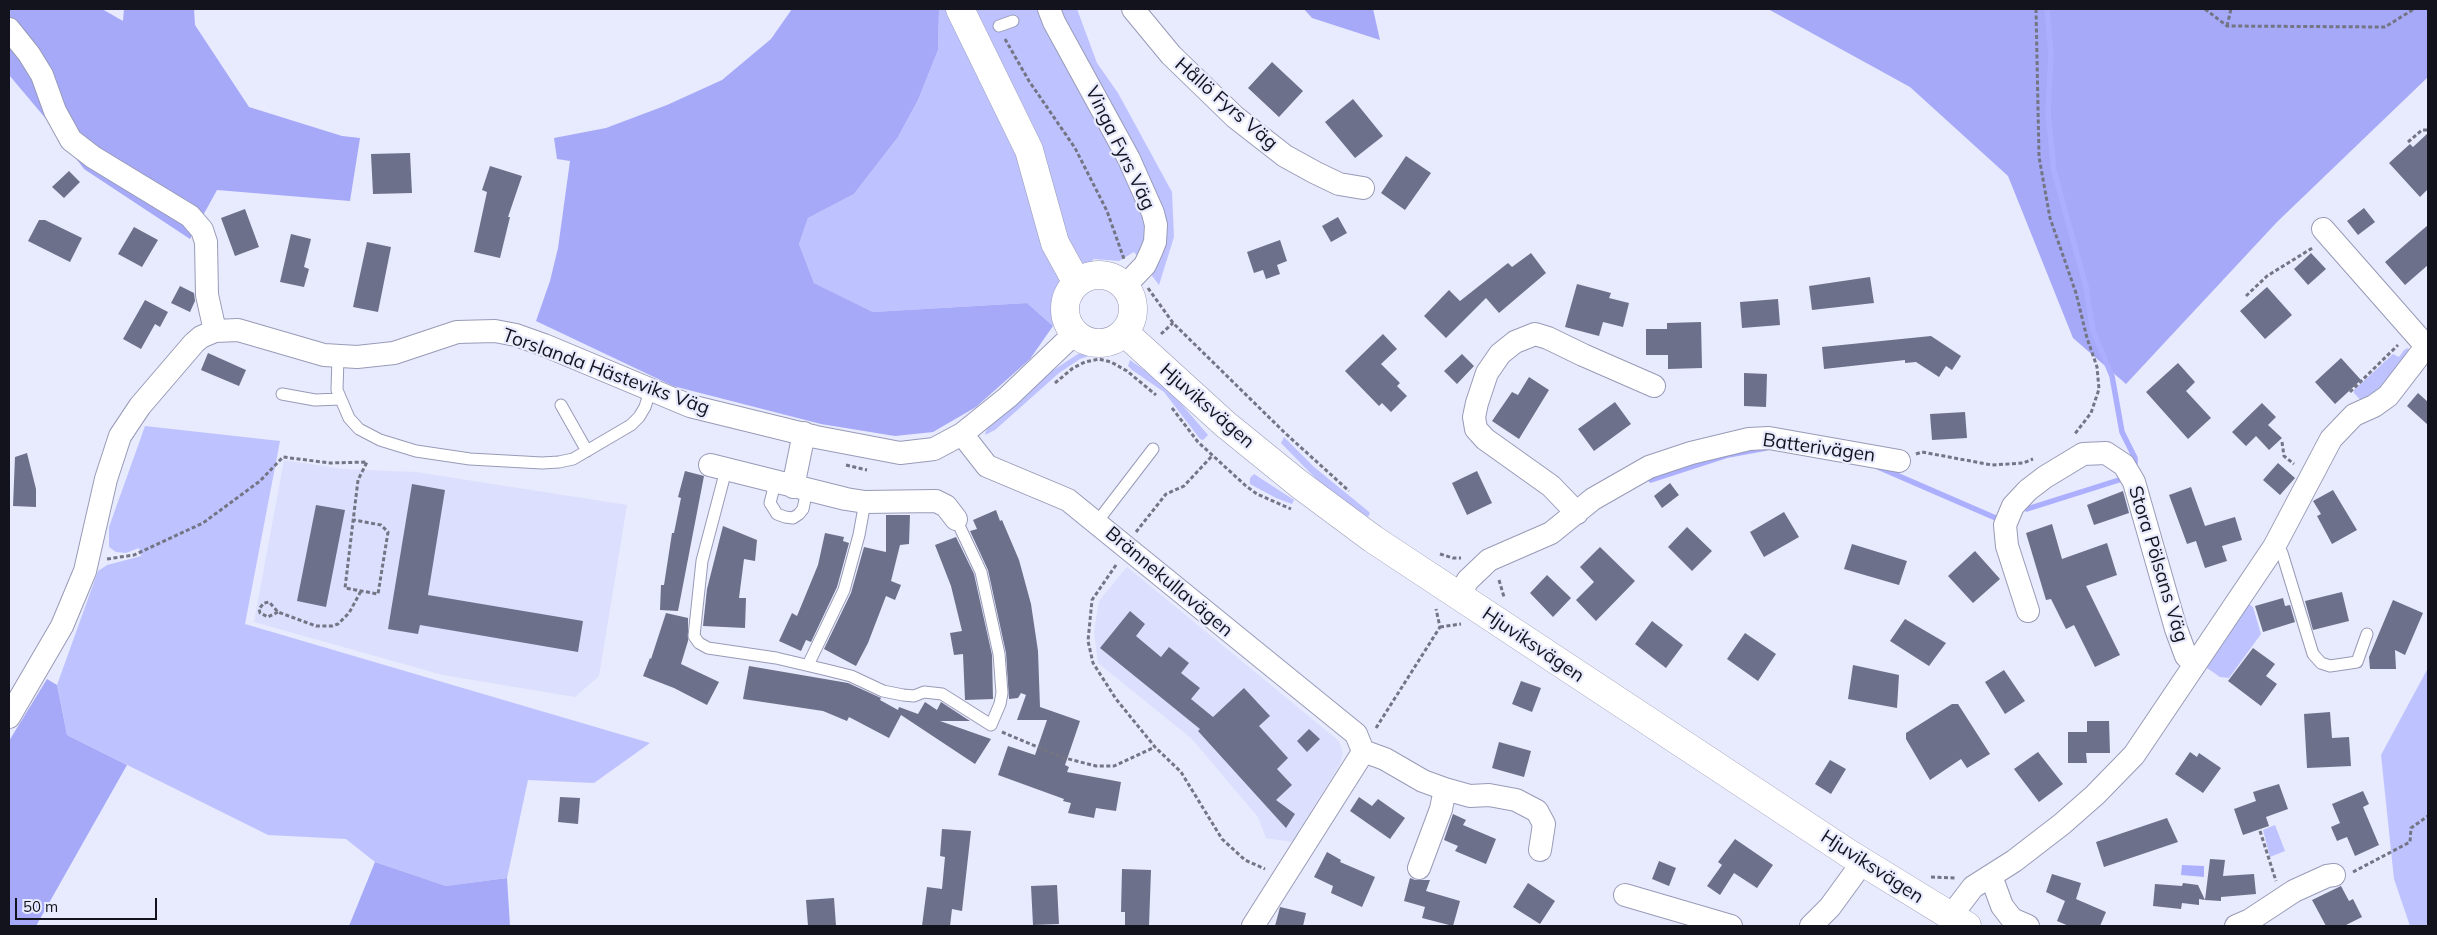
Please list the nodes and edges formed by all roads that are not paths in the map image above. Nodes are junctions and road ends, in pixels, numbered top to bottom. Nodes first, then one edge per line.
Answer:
1 (960, 9) edge
2 (1049, 9) edge
3 (1133, 9) edge
4 (1012, 20) dead end
5 (999, 26) road end
6 (9, 29) edge
7 (1363, 188) dead end
8 (2328, 235) road end
9 (1130, 281) junction
10 (1077, 283) junction
11 (215, 331) junction
12 (1124, 332) junction
13 (1074, 333) junction
14 (2427, 345) edge
15 (338, 357) junction
16 (1654, 386) dead end
17 (650, 391) junction
18 (282, 394) dead end
19 (340, 399) junction
20 (561, 405) dead end
21 (804, 434) junction
22 (962, 434) junction
23 (1153, 449) dead end
24 (587, 451) junction
25 (1899, 461) road end
26 (718, 468) joint
27 (792, 487) junction
28 (864, 502) junction
29 (1576, 512) junction
30 (956, 519) joint
31 (1097, 522) junction
32 (2274, 546) junction
33 (1459, 595) junction
34 (2028, 611) dead end
35 (2367, 634) dead end
36 (2195, 663) junction
37 (808, 665) junction
38 (9, 717) edge
39 (1363, 751) junction
40 (1445, 790) junction
41 (1540, 850) dead end
42 (1862, 863) junction
43 (1420, 868) dead end
44 (2334, 875) road end
45 (1991, 876) junction
46 (1625, 895) dead end
47 (1958, 922) edge
48 (2247, 924) edge
49 (1253, 926) edge
50 (1732, 926) edge
51 (1811, 926) edge
52 (2028, 926) edge

1 - 10 main road
2 - 9 street, Vinga Fyrs Väg
3 - 7 street, Hållö Fyrs Väg
4 - 5 lane
6 - 11 street
8 - 14 street, Stora Pölsans Väg
9 - 10 main road
9 - 12 main road
10 - 13 main road
11 - 15 street, Torslanda Hästeviks Väg
11 - 38 street, Torslanda Hästeviks Väg
12 - 13 main road
12 - 33 main road, Hjuviksvägen
13 - 22 street, Torslanda Hästeviks Väg
14 - 32 street, Stora Pölsans Väg
15 - 17 street, Torslanda Hästeviks Väg
15 - 19 lane
16 - 29 street
17 - 21 street, Torslanda Hästeviks Väg
17 - 24 lane
18 - 19 lane
19 - 24 lane
20 - 24 lane
21 - 22 street, Torslanda Hästeviks Väg
21 - 27 street
22 - 31 street, Brännekullavägen
23 - 31 lane
25 - 29 street, Batterivägen
26 - 27 street
26 - 37 lane
27 - 28 street
28 - 30 street
28 - 37 lane
29 - 33 street, Batterivägen
30 - 37 lane
31 - 39 street, Brännekullavägen
32 - 35 lane
32 - 36 street, Stora Pölsans Väg
33 - 42 main road, Hjuviksvägen
34 - 36 street, Stora Pölsans Väg
36 - 45 street, Stora Pölsans Väg
39 - 40 street
39 - 49 street
40 - 41 street
40 - 43 street
42 - 47 main road, Hjuviksvägen
42 - 51 street
44 - 48 street
45 - 47 street, Stora Pölsans Väg
45 - 52 street
46 - 50 street

